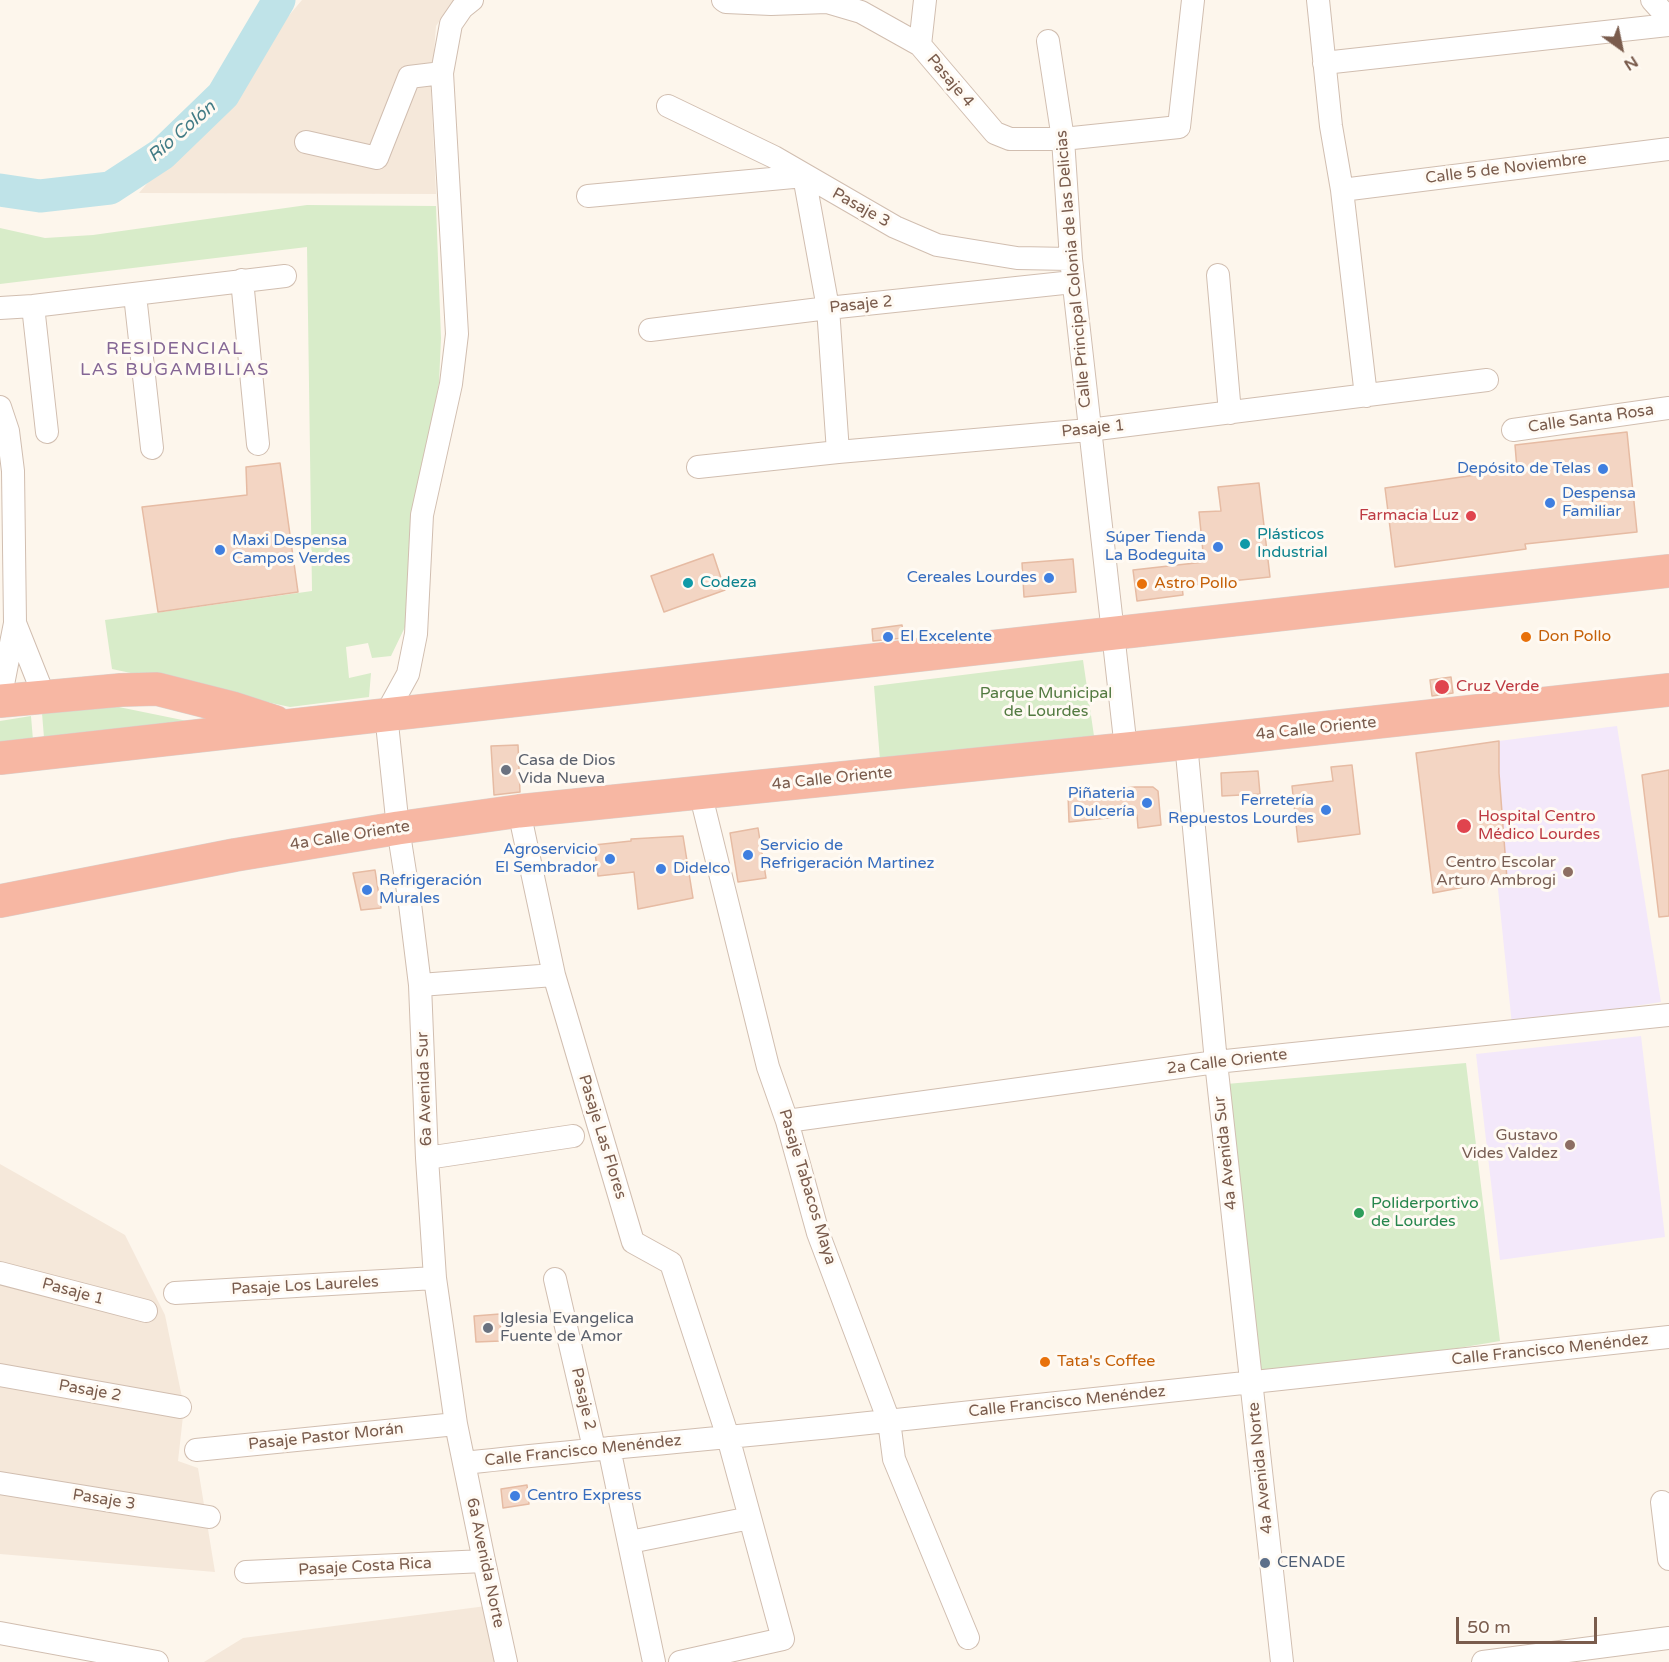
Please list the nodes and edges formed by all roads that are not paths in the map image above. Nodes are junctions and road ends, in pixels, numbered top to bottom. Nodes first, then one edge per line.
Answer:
1 (472, 0) edge
2 (723, 0) edge
3 (925, 0) edge
4 (1193, 0) edge
5 (1318, 0) edge
6 (1652, 0) edge
7 (1669, 19) edge
8 (1669, 25) edge
9 (1048, 41) dead end
10 (920, 45) junction
11 (1324, 63) junction
12 (442, 73) junction
13 (668, 105) dead end
14 (1063, 139) junction
15 (306, 142) dead end
16 (1669, 149) edge
17 (804, 176) junction
18 (1342, 190) junction
19 (588, 196) dead end
20 (1071, 259) junction
21 (1218, 274) dead end
22 (285, 276) dead end
23 (242, 280) junction
24 (1073, 282) junction
25 (135, 295) junction
26 (33, 306) junction
27 (0, 308) edge
28 (828, 308) junction
29 (650, 330) dead end
30 (1487, 380) dead end
31 (1366, 396) junction
32 (0, 407) edge
33 (1669, 408) edge
34 (1230, 413) junction
35 (1089, 430) junction
36 (1513, 430) dead end
37 (47, 432) dead end
38 (258, 444) dead end
39 (152, 448) dead end
40 (838, 452) junction
41 (698, 467) dead end
42 (1669, 571) edge
43 (15, 623) junction
44 (1114, 633) junction
45 (1669, 690) edge
46 (44, 696) junction
47 (0, 700) edge
48 (386, 714) junction
49 (285, 725) junction
50 (1186, 743) junction
51 (1126, 749) junction
52 (0, 758) edge
53 (700, 792) junction
54 (519, 811) junction
55 (398, 828) junction
56 (0, 901) edge
57 (554, 975) junction
58 (420, 985) junction
59 (1669, 1015) edge
60 (1216, 1062) junction
61 (787, 1121) junction
62 (573, 1136) dead end
63 (427, 1158) junction
64 (0, 1273) edge
65 (435, 1278) junction
66 (555, 1279) dead end
67 (176, 1293) dead end
68 (146, 1311) dead end
69 (1669, 1337) edge
70 (0, 1375) edge
71 (1252, 1382) junction
72 (180, 1407) dead end
73 (889, 1421) junction
74 (456, 1424) junction
75 (728, 1437) junction
76 (602, 1448) junction
77 (196, 1450) dead end
78 (464, 1463) junction
79 (0, 1483) edge
80 (1662, 1502) dead end
81 (209, 1517) dead end
82 (750, 1518) junction
83 (630, 1542) junction
84 (1669, 1559) edge
85 (484, 1561) junction
86 (246, 1572) dead end
87 (0, 1633) edge
88 (968, 1638) dead end
89 (1669, 1638) edge
90 (157, 1662) edge
91 (507, 1662) edge
92 (654, 1662) edge
93 (680, 1662) edge
94 (1282, 1662) edge
95 (1483, 1662) edge

1 - 12 street
2 - 10 street, Pasaje 4
3 - 10 street
4 - 14 street, Pasaje 4
5 - 11 street
6 - 7 street
8 - 11 street
9 - 14 street, Calle Principal Colonia de las Delicias
10 - 14 street, Pasaje 4
11 - 18 street
12 - 15 street
12 - 48 street
13 - 17 street, Pasaje 3
14 - 20 street, Calle Principal Colonia de las Delicias
16 - 18 street, Calle 5 de Noviembre
17 - 19 street
17 - 20 street, Pasaje 3
17 - 28 street
18 - 31 street
20 - 24 street, Calle Principal Colonia de las Delicias
21 - 34 street
22 - 23 street
23 - 25 street
23 - 38 street
24 - 28 street, Pasaje 2
24 - 35 street, Calle Principal Colonia de las Delicias
25 - 26 street
25 - 39 street
26 - 27 street
26 - 37 street
28 - 29 street, Pasaje 2
28 - 40 street
30 - 31 street, Pasaje 1
31 - 34 street, Pasaje 1
32 - 43 street
33 - 36 street, Calle Santa Rosa
34 - 35 street, Pasaje 1
35 - 40 street, Pasaje 1
35 - 44 street, Calle Principal Colonia de las Delicias
40 - 41 street, Pasaje 1
42 - 44 highway
43 - 46 street
43 - 47 street
44 - 48 highway
44 - 51 street, Calle Principal Colonia de las Delicias
45 - 50 highway, 4a Calle Oriente
46 - 47 highway
46 - 49 highway
48 - 49 highway
48 - 55 street, 6a Avenida Sur
49 - 52 highway
50 - 51 highway, 4a Calle Oriente
50 - 60 street, 4a Avenida Sur
51 - 53 highway, 4a Calle Oriente
53 - 54 highway, 4a Calle Oriente
53 - 61 street, Pasaje Tabacos Maya
54 - 55 highway, 4a Calle Oriente
54 - 57 street, Pasaje Las Flores
55 - 56 highway, 4a Calle Oriente
55 - 58 street, 6a Avenida Sur
57 - 58 street
57 - 75 street, Pasaje Las Flores
58 - 63 street, 6a Avenida Sur
59 - 60 street, 2a Calle Oriente
60 - 61 street, 2a Calle Oriente
60 - 71 street, 4a Avenida Sur
61 - 73 street, Pasaje Tabacos Maya
62 - 63 street
63 - 65 street, 6a Avenida Sur
64 - 68 street, Pasaje 1
65 - 67 street, Pasaje Los Laureles
65 - 74 street, 6a Avenida Sur
66 - 76 street, Pasaje 2
69 - 71 street, Calle Francisco Menéndez
70 - 72 street, Pasaje 2
71 - 73 street, Calle Francisco Menéndez
71 - 94 street, 4a Avenida Norte
73 - 75 street, Calle Francisco Menéndez
73 - 88 street, Pasaje Tabacos Maya
74 - 77 street, Pasaje Pastor Morán
74 - 78 street, 6a Avenida Sur
75 - 76 street, Calle Francisco Menéndez
75 - 82 street, Pasaje Las Flores
76 - 78 street, Calle Francisco Menéndez
76 - 83 street, Pasaje 2
78 - 85 street, 6a Avenida Norte
79 - 81 street, Pasaje 3
80 - 84 street
82 - 83 street
82 - 93 street, Pasaje Las Flores
83 - 92 street, Pasaje 2
85 - 86 street, Pasaje Costa Rica
85 - 91 street, 6a Avenida Norte
87 - 90 street
89 - 95 street

